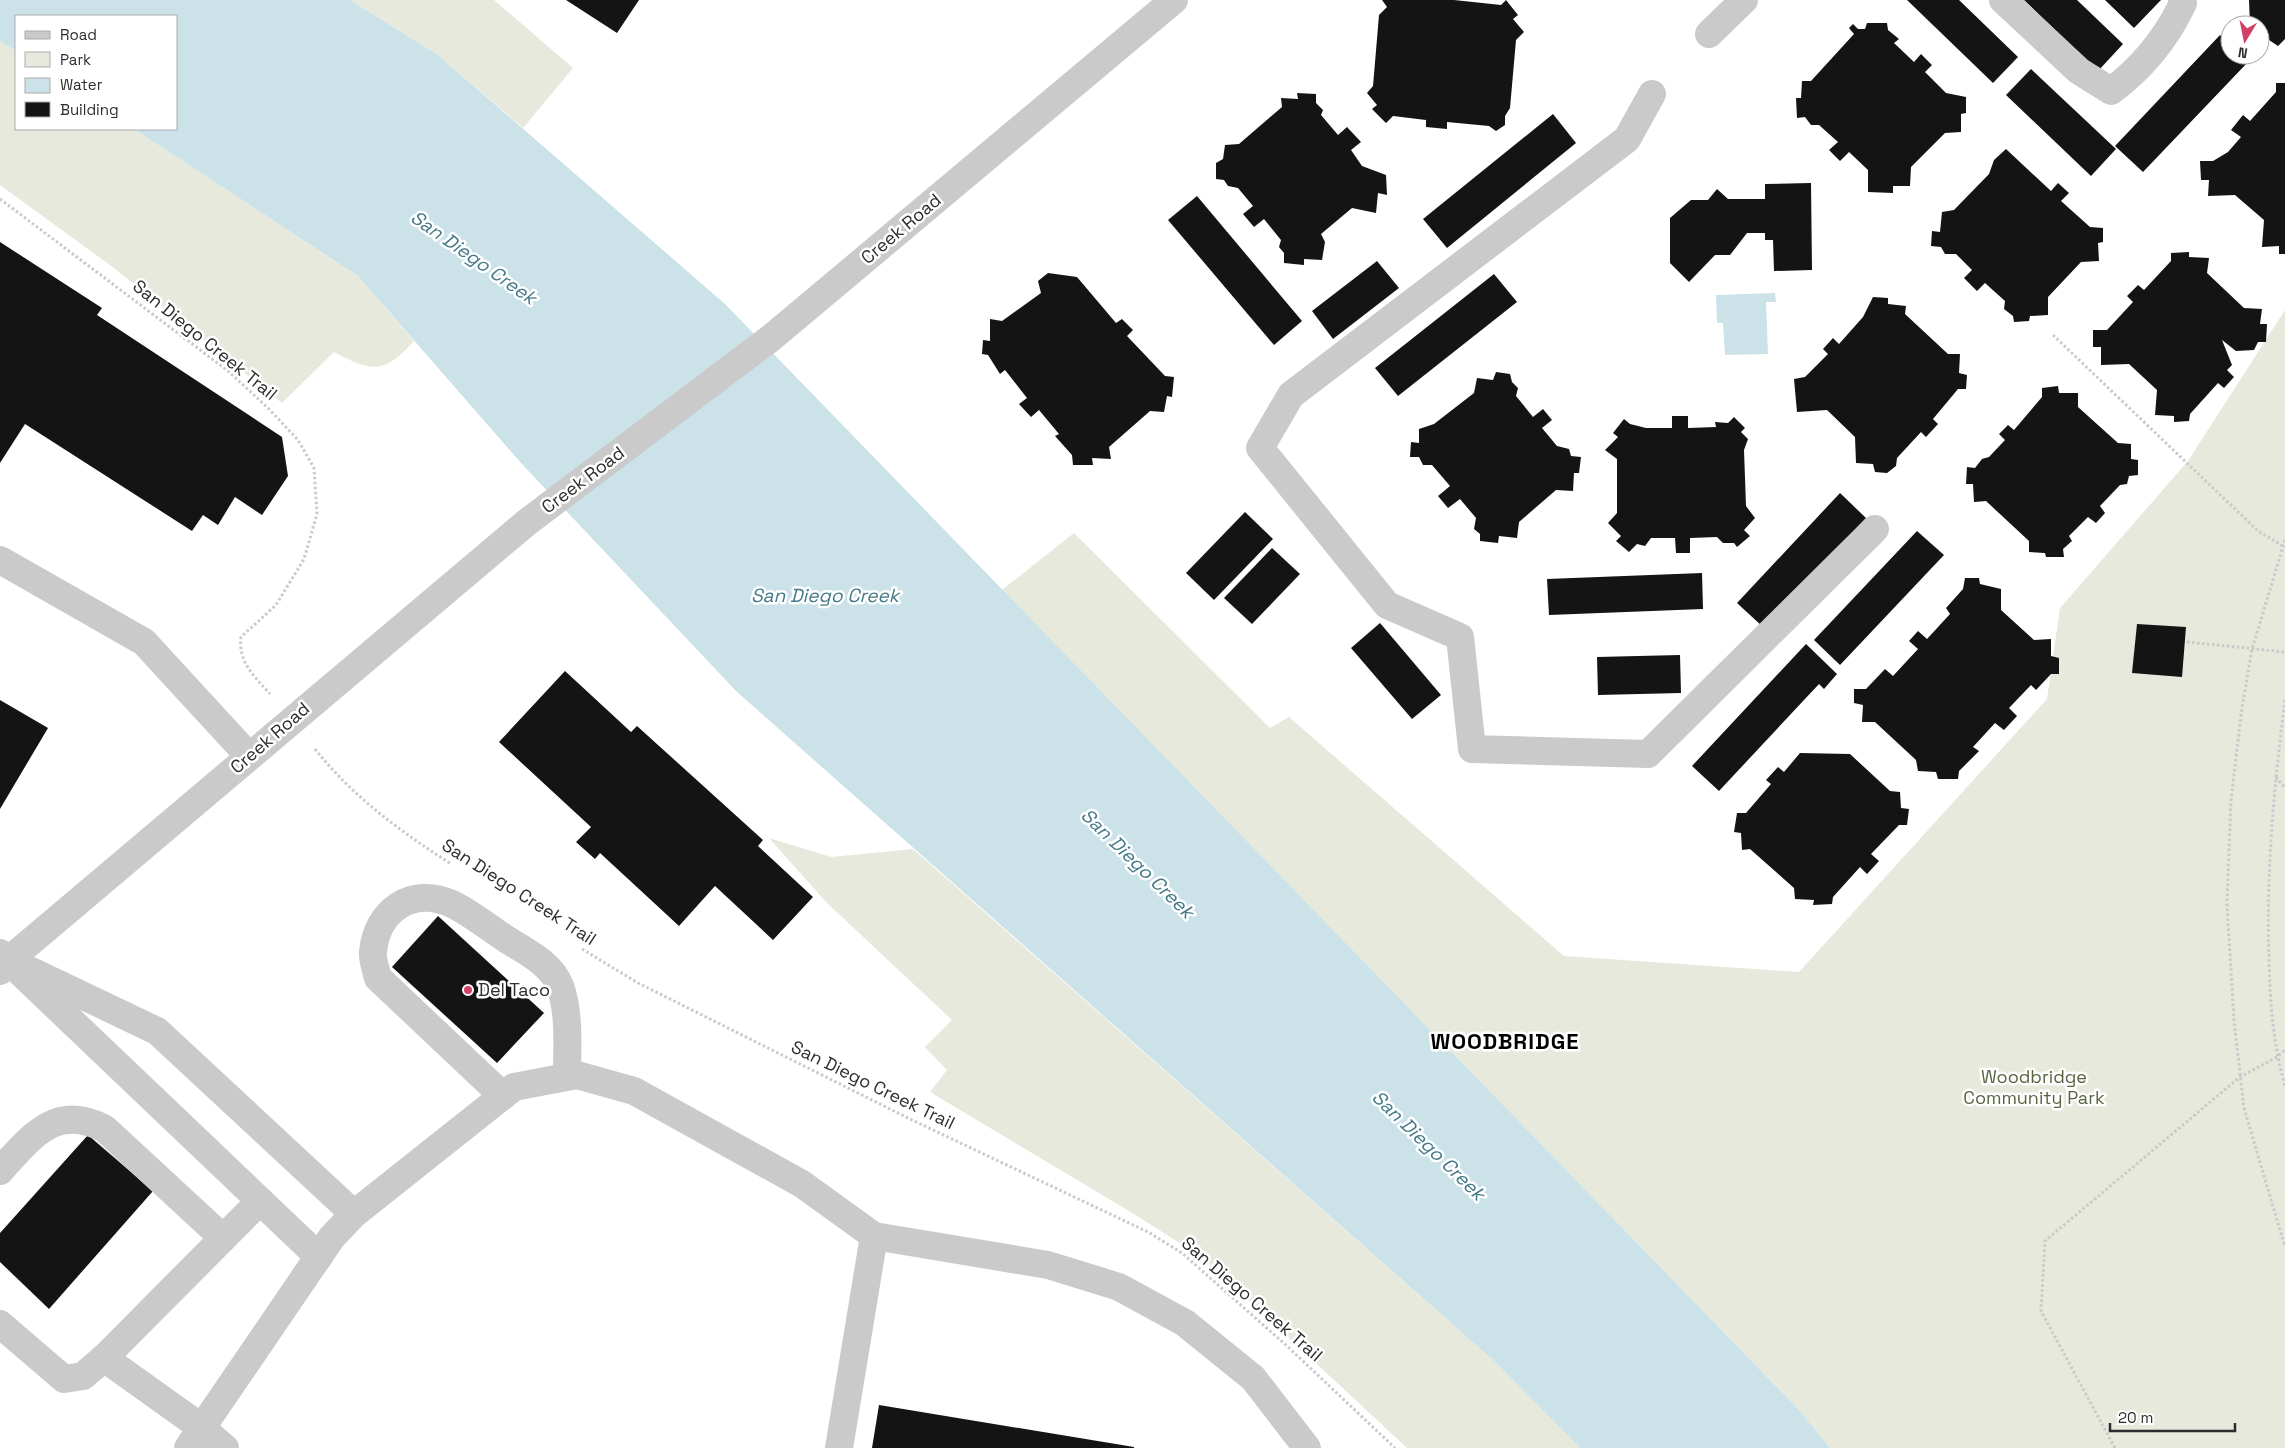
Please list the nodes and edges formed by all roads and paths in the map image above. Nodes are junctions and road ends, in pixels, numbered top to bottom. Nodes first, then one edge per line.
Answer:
1 (1174, 0) edge
2 (1744, 0) edge
3 (2003, 0) edge
4 (2182, 0) edge
5 (1709, 34) dead end
6 (1652, 94) dead end
7 (0, 199) edge
8 (2053, 335) dead end
9 (1875, 529) dead end
10 (2285, 540) edge
11 (2283, 546) junction
12 (0, 560) edge
13 (2187, 642) dead end
14 (2252, 649) junction
15 (2285, 652) edge
16 (249, 670) dead end
17 (2285, 700) edge
18 (249, 756) junction
19 (325, 762) dead end
20 (2276, 777) junction
21 (2285, 788) edge
22 (457, 868) dead end
23 (580, 948) dead end
24 (3, 961) edge
25 (2285, 1050) edge
26 (2277, 1058) junction
27 (567, 1076) junction
28 (2240, 1077) junction
29 (2285, 1086) edge
30 (503, 1096) junction
31 (0, 1171) edge
32 (260, 1200) junction
33 (354, 1214) junction
34 (874, 1236) junction
35 (223, 1238) junction
36 (2285, 1247) edge
37 (319, 1257) junction
38 (0, 1324) edge
39 (104, 1358) junction
40 (195, 1438) edge
41 (225, 1448) edge
42 (839, 1448) edge
43 (1307, 1448) edge
44 (1394, 1448) edge
45 (2115, 1448) edge

1 - 18 street, Creek Road
2 - 5 street
3 - 4 street
6 - 9 street
7 - 16 path, San Diego Creek Trail
8 - 11 path
10 - 11 path
11 - 14 path
12 - 18 street
13 - 14 path
14 - 15 path
14 - 28 path
17 - 20 path
18 - 24 street, Creek Road
19 - 22 path, San Diego Creek Trail
20 - 21 path
20 - 26 path
23 - 44 path, San Diego Creek Trail
24 - 32 street
24 - 33 street
25 - 26 path
26 - 28 path
26 - 29 path
27 - 30 street
27 - 30 street
27 - 34 street
28 - 36 path
28 - 45 path
30 - 33 street
31 - 35 street
32 - 35 street
32 - 37 street
33 - 37 street
34 - 42 street
34 - 43 street
35 - 39 street
37 - 40 street
38 - 39 street
39 - 40 street
40 - 41 street

